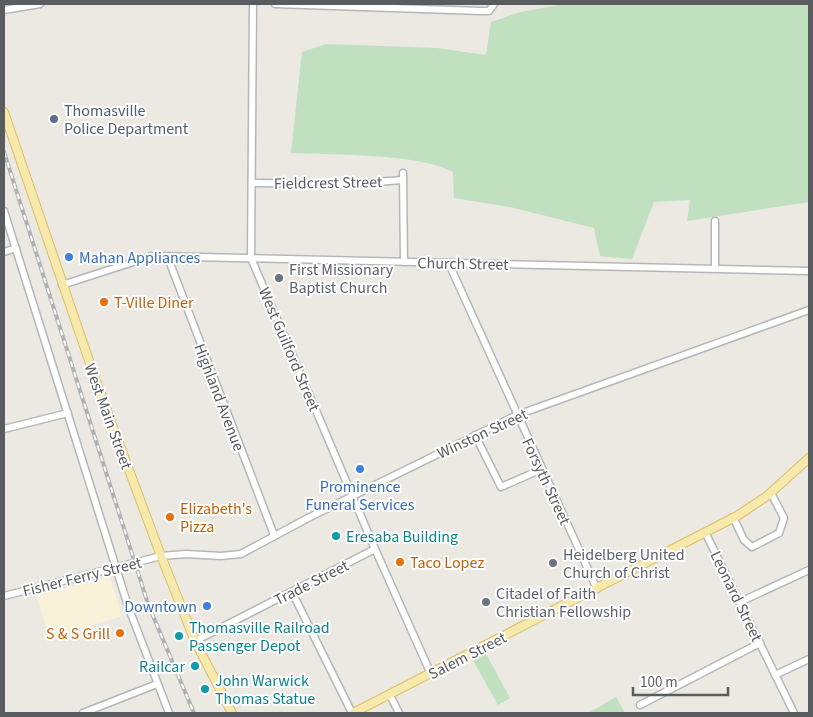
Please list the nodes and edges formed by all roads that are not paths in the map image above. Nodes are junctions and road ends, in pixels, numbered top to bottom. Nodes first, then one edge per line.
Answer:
1 (40, 4) edge
2 (253, 4) edge
3 (275, 4) edge
4 (494, 4) edge
5 (395, 6) edge
6 (4, 10) edge
7 (4, 112) edge
8 (252, 183) junction
9 (4, 211) edge
10 (716, 221) dead end
11 (16, 248) junction
12 (4, 252) edge
13 (168, 258) junction
14 (251, 258) junction
15 (404, 262) junction
16 (449, 264) junction
17 (715, 268) junction
18 (809, 271) edge
19 (62, 285) junction
20 (809, 310) edge
21 (68, 413) junction
22 (517, 415) junction
23 (4, 429) edge
24 (475, 435) junction
25 (809, 458) edge
26 (542, 469) junction
27 (771, 493) junction
28 (352, 496) junction
29 (733, 518) junction
30 (705, 532) junction
31 (274, 535) junction
32 (375, 550) junction
33 (161, 556) junction
34 (116, 566) junction
35 (809, 570) edge
36 (596, 589) junction
37 (292, 592) junction
38 (4, 596) edge
39 (740, 602) junction
40 (195, 641) junction
41 (760, 643) junction
42 (809, 659) edge
43 (431, 674) junction
44 (775, 674) junction
45 (157, 684) junction
46 (390, 695) junction
47 (640, 705) dead end
48 (82, 713) edge
49 (168, 713) edge
50 (232, 713) edge
51 (353, 713) edge
52 (400, 713) edge
53 (794, 713) edge

1 - 6 street
2 - 8 street, West Guilford Street
3 - 5 street
4 - 5 street
7 - 19 main road, West Main Street
8 - 14 street, West Guilford Street
8 - 15 street, Fieldcrest Street
9 - 11 street
10 - 17 street
11 - 12 street
11 - 21 street
13 - 14 street, Church Street
13 - 19 street, Church Street
13 - 31 street, Highland Avenue
14 - 15 street, Church Street
14 - 28 street, West Guilford Street
15 - 16 street, Church Street
16 - 17 street, Church Street
16 - 22 street, Forsyth Street
17 - 18 street, Church Street
19 - 33 main road, West Main Street
20 - 22 street, Winston Street
21 - 23 street
21 - 34 street
22 - 24 street, Winston Street
22 - 26 street, Forsyth Street
24 - 26 street
24 - 28 street, Winston Street
25 - 27 main road, Salem Street
26 - 36 street, Forsyth Street
27 - 29 main road, Salem Street
27 - 29 street
28 - 31 street, Winston Street
28 - 32 street, West Guilford Street
29 - 30 main road, Salem Street
30 - 36 main road, Salem Street
30 - 39 street, Leonard Street
31 - 33 street, Winston Street
32 - 37 street, Trade Street
32 - 43 street, West Guilford Street
33 - 34 street, Fisher Ferry Street
33 - 40 main road, West Main Street
34 - 38 street, Fisher Ferry Street
34 - 45 street
35 - 39 street
36 - 43 main road, Salem Street
37 - 40 street, Trade Street
37 - 51 street
39 - 41 street, Leonard Street
40 - 50 main road, West Main Street
41 - 44 street, Leonard Street
41 - 47 street
42 - 44 street
43 - 46 main road, Salem Street
44 - 53 street, Leonard Street
45 - 48 street
45 - 49 street
46 - 51 main road, Salem Street
46 - 52 street

